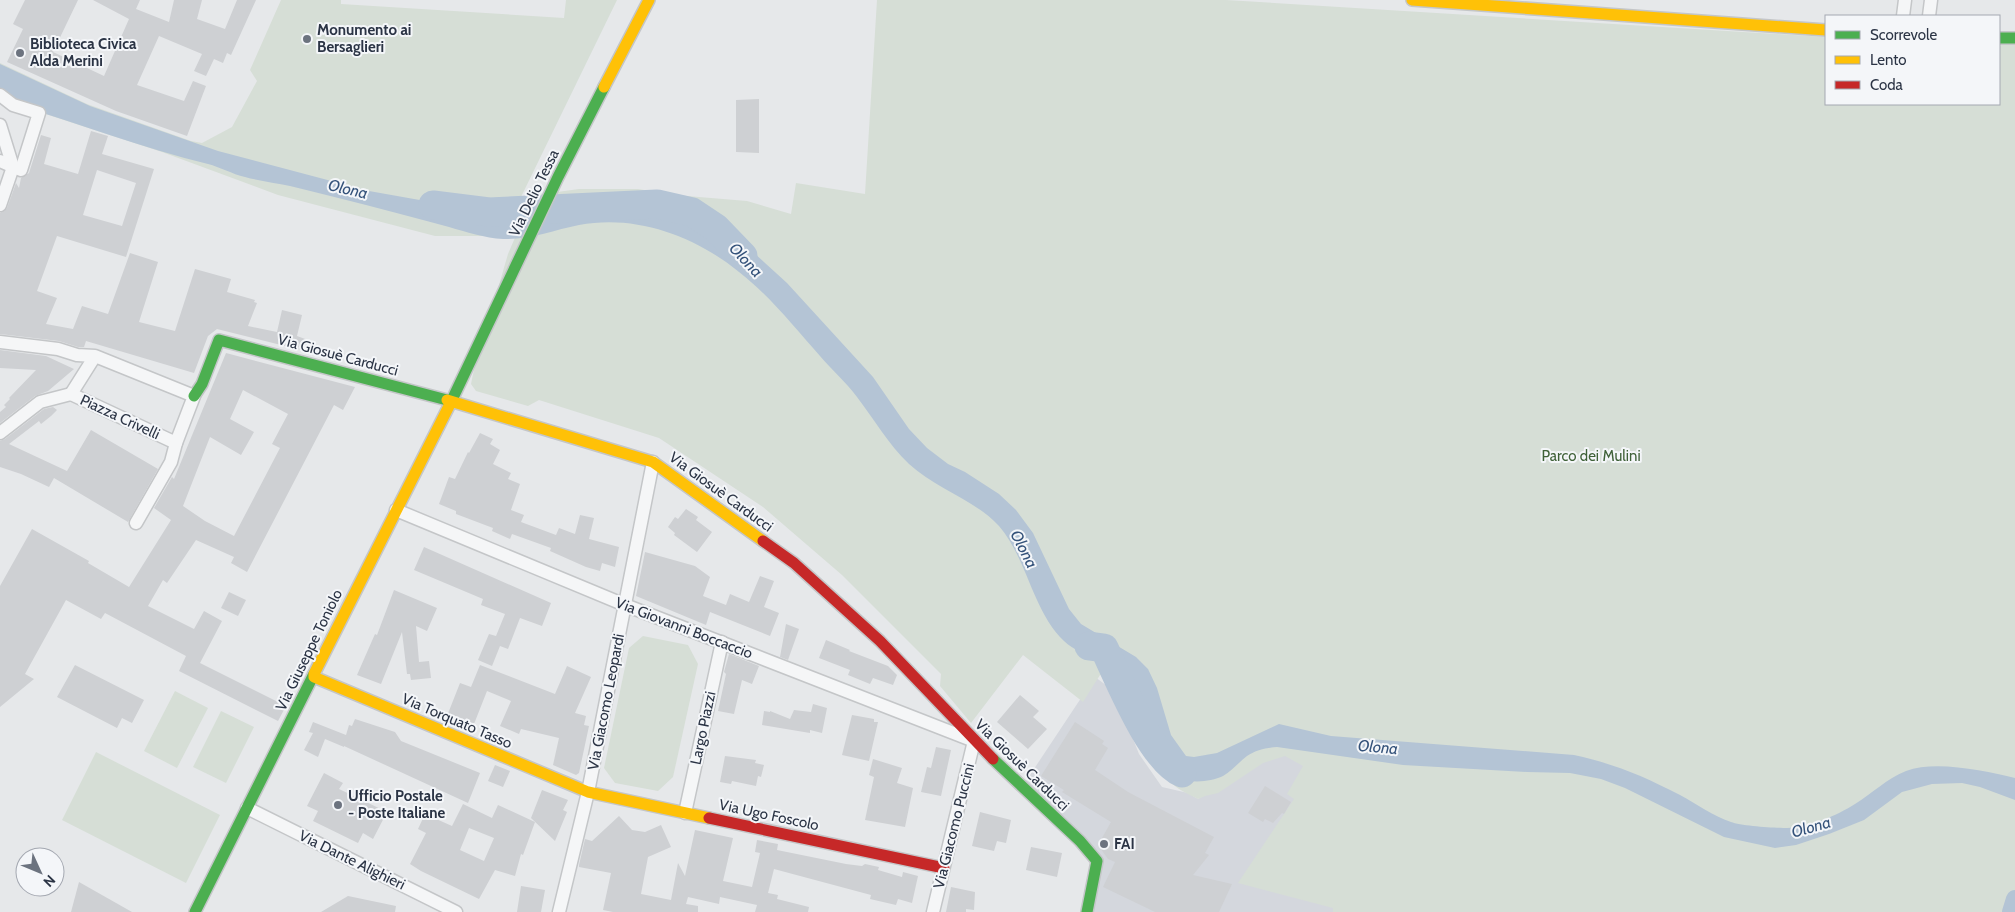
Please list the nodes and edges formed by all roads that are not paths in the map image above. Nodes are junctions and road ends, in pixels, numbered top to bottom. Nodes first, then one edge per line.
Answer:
1 (649, 0) edge
2 (1412, 0) edge
3 (1905, 0) edge
4 (1930, 0) edge
5 (1903, 15) edge
6 (1929, 15) edge
7 (1825, 30) edge
8 (2000, 38) edge
9 (2015, 38) edge
10 (0, 95) edge
11 (0, 125) edge
12 (0, 162) edge
13 (13, 167) junction
14 (0, 205) edge
15 (0, 342) edge
16 (95, 356) junction
17 (71, 394) junction
18 (194, 396) junction
19 (451, 401) junction
20 (0, 433) edge
21 (176, 443) junction
22 (653, 462) junction
23 (396, 510) junction
24 (136, 523) dead end
25 (624, 605) junction
26 (722, 642) junction
27 (314, 677) junction
28 (974, 741) junction
29 (588, 792) junction
30 (247, 808) junction
31 (685, 813) junction
32 (944, 868) junction
33 (195, 912) edge
34 (456, 912) edge
35 (559, 912) edge
36 (933, 912) edge
37 (1087, 912) edge

1 - 19 street, Via Delio Tessa
2 - 7 street
3 - 5 street
4 - 6 street
8 - 9 street
10 - 13 street
11 - 13 street
12 - 13 street
13 - 14 street
15 - 16 street
16 - 17 street, Piazza Crivelli
16 - 18 street
17 - 20 street
17 - 21 street, Piazza Crivelli
18 - 19 street, Via Giosuè Carducci
18 - 21 street, Piazza Crivelli
19 - 22 street, Via Giosuè Carducci
19 - 23 street, Via Giuseppe Toniolo
21 - 24 street
22 - 25 street, Via Giacomo Leopardi
22 - 28 street, Via Giosuè Carducci
23 - 25 street, Via Giovanni Boccaccio
23 - 27 street, Via Giuseppe Toniolo
25 - 26 street, Via Giovanni Boccaccio
25 - 29 street, Via Giacomo Leopardi
26 - 28 street, Via Giovanni Boccaccio
26 - 31 street, Largo Piazzi
27 - 29 street, Via Torquato Tasso
27 - 30 street, Via Giuseppe Toniolo
28 - 32 street, Via Giacomo Puccini
28 - 37 street, Via Giosuè Carducci
29 - 31 street, Via Ugo Foscolo
29 - 35 street, Via Giacomo Leopardi
30 - 33 street, Via Giuseppe Toniolo
30 - 34 street, Via Dante Alighieri
31 - 32 street, Via Ugo Foscolo
32 - 36 street, Via Giacomo Puccini

